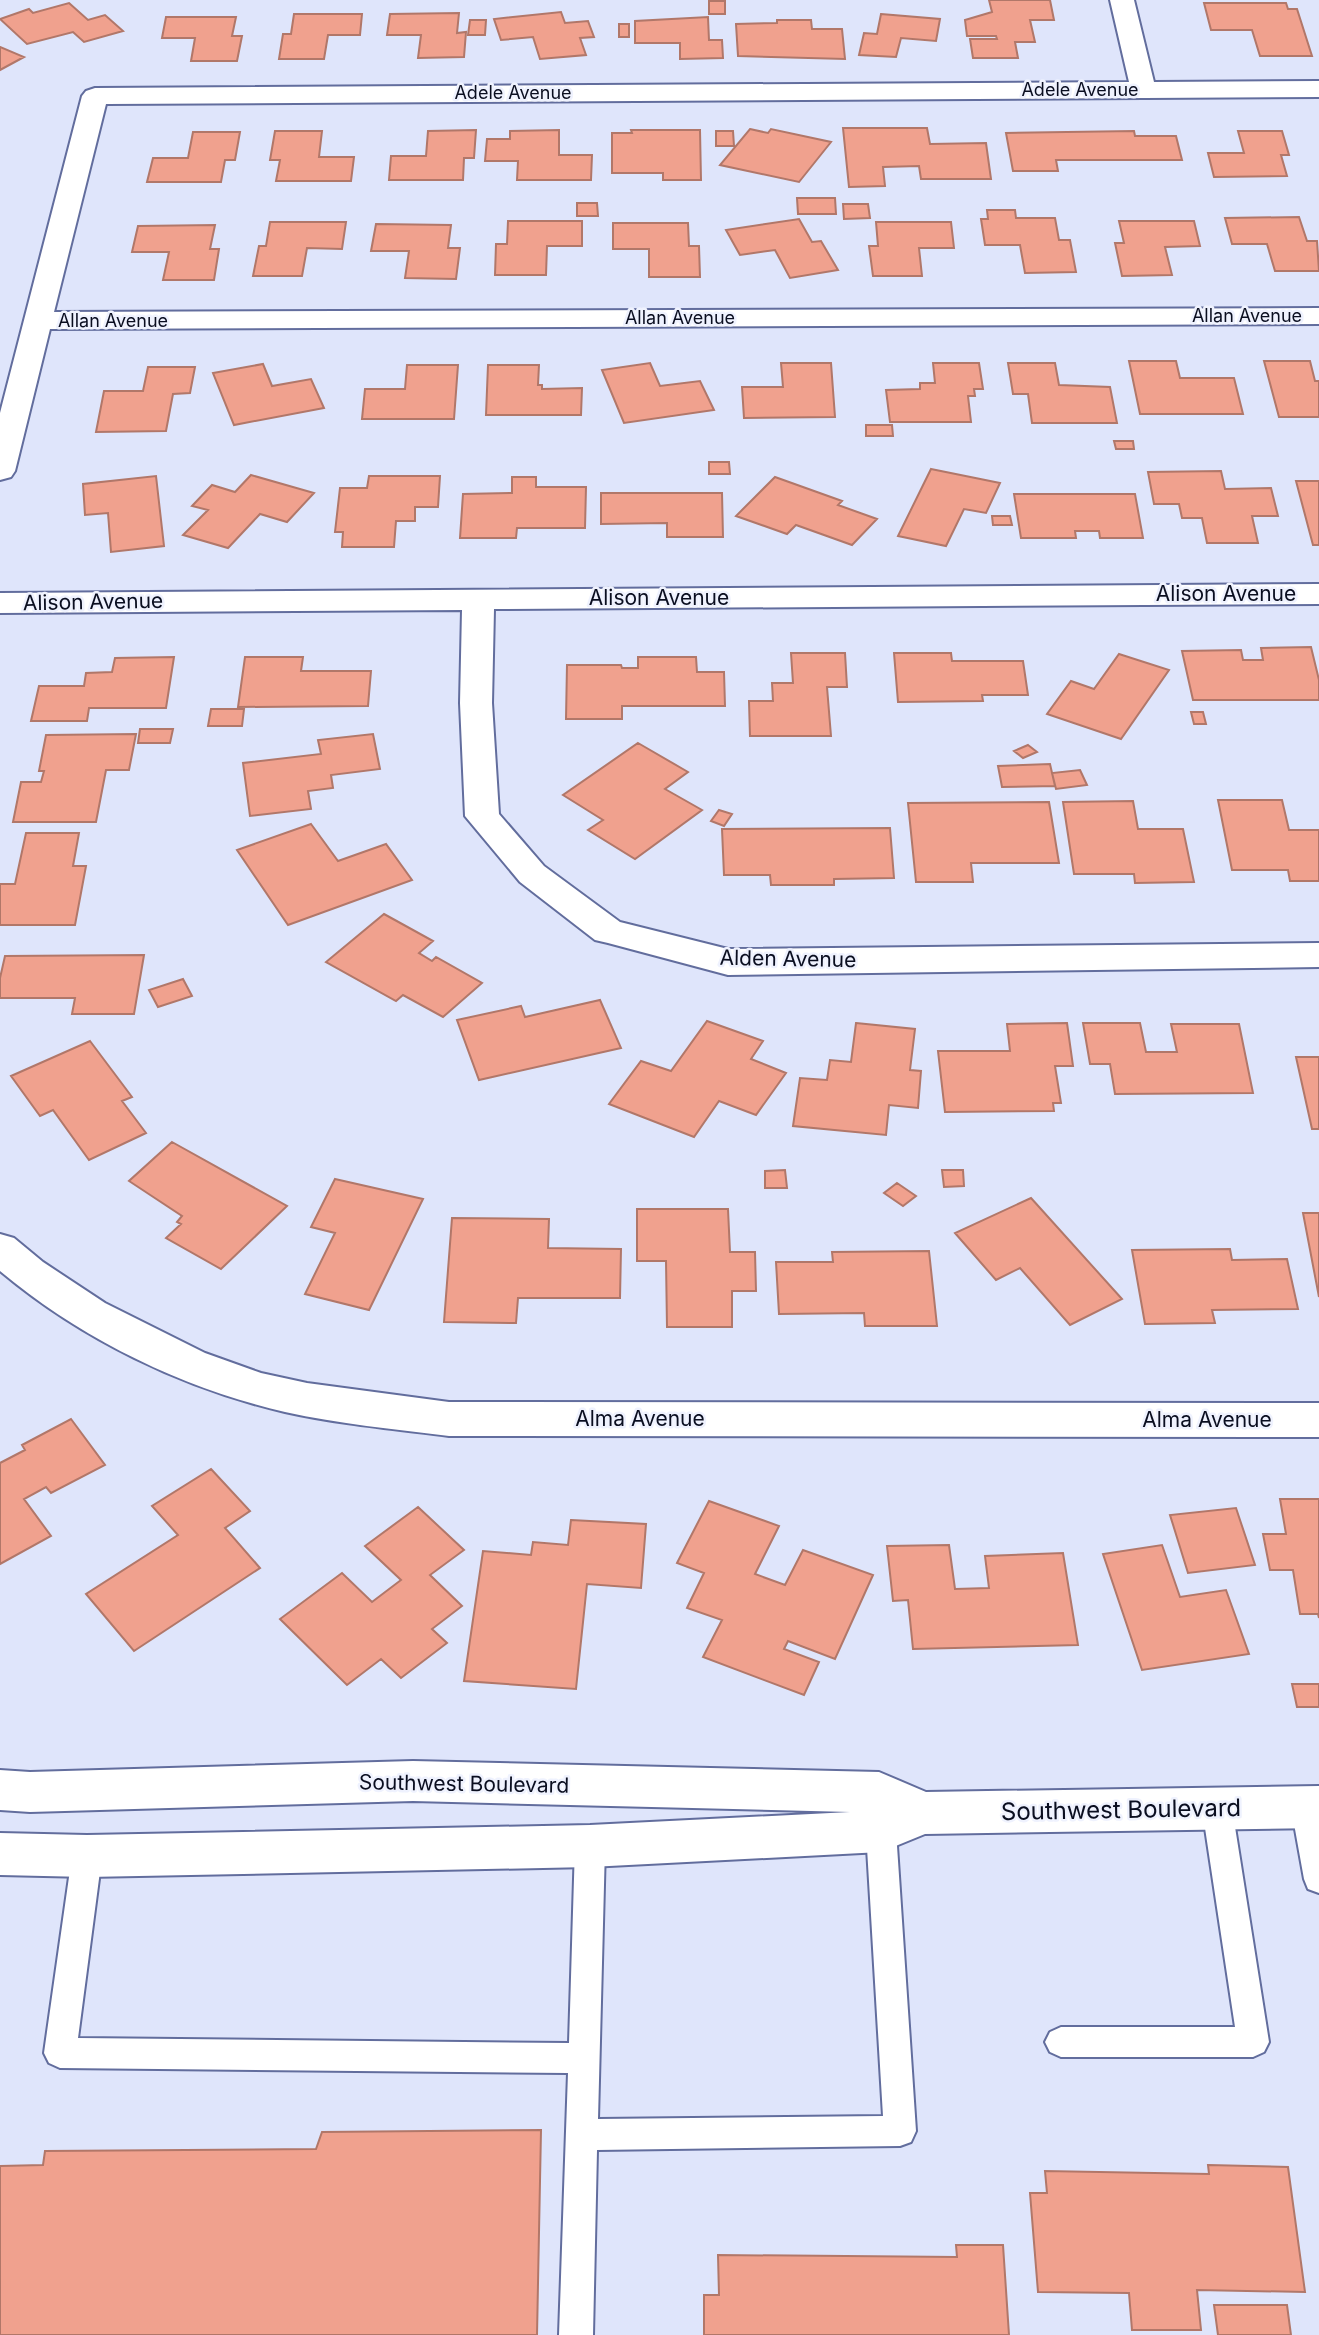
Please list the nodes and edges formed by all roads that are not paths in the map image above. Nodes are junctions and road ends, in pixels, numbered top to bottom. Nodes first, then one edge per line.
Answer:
1 (1122, 0) edge
2 (1143, 89) junction
3 (1319, 89) edge
4 (1319, 316) edge
5 (40, 321) junction
6 (0, 471) edge
7 (1319, 594) edge
8 (478, 599) junction
9 (0, 603) edge
10 (1319, 955) edge
11 (0, 1249) edge
12 (1319, 1420) edge
13 (0, 1790) edge
14 (1313, 1807) edge
15 (1217, 1808) junction
16 (922, 1813) junction
17 (881, 1831) junction
18 (590, 1846) junction
19 (0, 1854) edge
20 (88, 1856) junction
21 (1319, 1879) edge
22 (1061, 2042) dead end
23 (584, 2057) junction
24 (582, 2134) junction
25 (576, 2335) edge

1 - 2 street
2 - 3 street, Adele Avenue
2 - 5 street, Adele Avenue
4 - 5 street, Allan Avenue
5 - 6 street, Adele Avenue
7 - 8 street, Alison Avenue
8 - 9 street, Alison Avenue
8 - 10 street, Alden Avenue
11 - 12 street, Alma Avenue
13 - 16 street, Southwest Boulevard
14 - 15 street, Southwest Boulevard
14 - 21 lane
15 - 16 street, Southwest Boulevard
15 - 22 lane
16 - 17 street, Southwest Boulevard
17 - 18 street, Southwest Boulevard
17 - 24 lane
18 - 20 street, Southwest Boulevard
18 - 23 lane
19 - 20 street, Southwest Boulevard
20 - 23 lane
23 - 24 lane
24 - 25 lane

